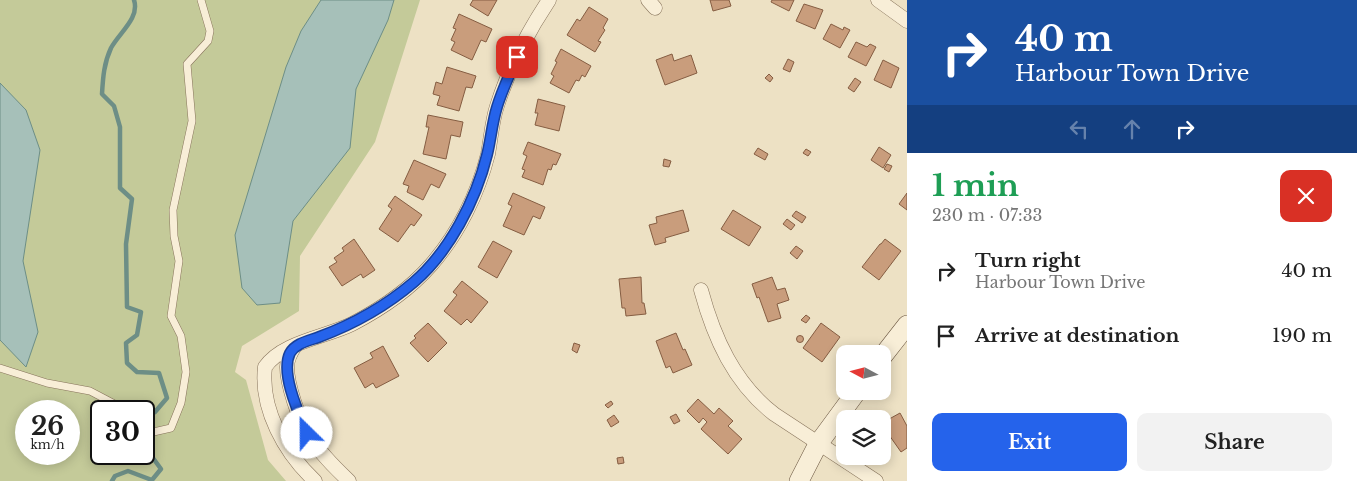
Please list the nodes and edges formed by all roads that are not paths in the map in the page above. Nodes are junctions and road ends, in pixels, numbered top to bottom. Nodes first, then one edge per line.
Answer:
1 (201, 0) edge
2 (548, 0) edge
3 (878, 0) edge
4 (907, 21) edge
5 (702, 290) dead end
6 (907, 324) edge
7 (891, 345) edge
8 (295, 346) junction
9 (0, 368) edge
10 (108, 400) edge
11 (850, 400) edge
12 (155, 429) edge
13 (818, 444) junction
14 (315, 481) edge
15 (349, 481) edge
16 (799, 481) edge
17 (876, 481) edge

1 - 12 lane
2 - 8 street
3 - 4 street
5 - 13 street
6 - 7 main road
8 - 14 street
8 - 15 street
9 - 10 lane
11 - 13 main road
13 - 16 main road
13 - 17 street

